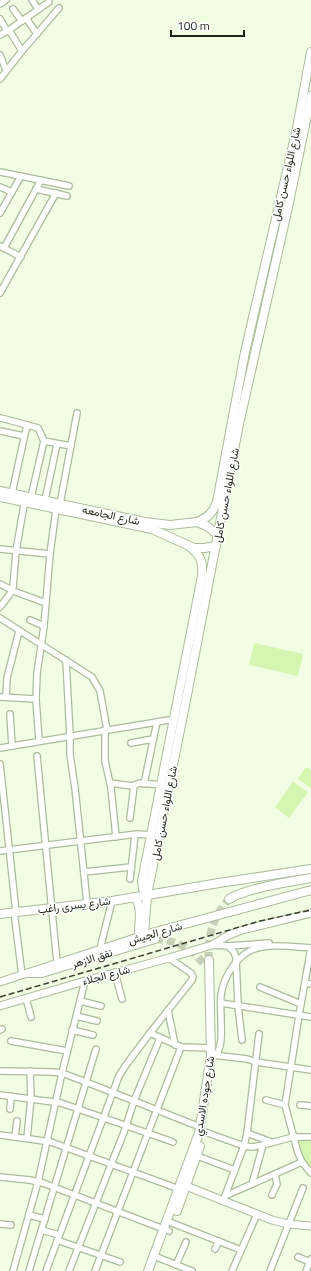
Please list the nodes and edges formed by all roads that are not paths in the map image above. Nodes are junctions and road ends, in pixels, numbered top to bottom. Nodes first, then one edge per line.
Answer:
1 (6, 0) edge
2 (32, 0) edge
3 (49, 2) dead end
4 (0, 4) edge
5 (59, 8) dead end
6 (13, 9) dead end
7 (38, 9) junction
8 (0, 19) edge
9 (24, 20) junction
10 (8, 30) junction
11 (37, 34) junction
12 (0, 35) edge
13 (22, 51) junction
14 (311, 52) edge
15 (0, 55) edge
16 (6, 70) junction
17 (0, 79) edge
18 (311, 96) edge
19 (301, 128) junction
20 (0, 172) edge
21 (21, 176) junction
22 (41, 180) junction
23 (69, 186) dead end
24 (0, 187) edge
25 (36, 189) junction
26 (12, 192) junction
27 (56, 194) junction
28 (67, 196) dead end
29 (277, 210) junction
30 (287, 212) junction
31 (0, 213) edge
32 (2, 247) edge
33 (20, 257) junction
34 (2, 283) edge
35 (0, 293) edge
36 (245, 352) junction
37 (254, 354) junction
38 (77, 413) dead end
39 (1, 418) edge
40 (27, 425) junction
41 (0, 431) edge
42 (24, 436) junction
43 (44, 441) junction
44 (57, 444) junction
45 (71, 446) junction
46 (0, 491) edge
47 (12, 493) junction
48 (0, 497) edge
49 (27, 499) junction
50 (45, 500) junction
51 (58, 506) junction
52 (197, 522) junction
53 (179, 524) junction
54 (161, 528) junction
55 (218, 535) junction
56 (176, 540) junction
57 (189, 546) junction
58 (216, 546) junction
59 (0, 549) edge
60 (16, 551) junction
61 (50, 554) junction
62 (0, 584) edge
63 (12, 590) junction
64 (46, 603) junction
65 (0, 607) edge
66 (0, 618) edge
67 (30, 620) dead end
68 (44, 626) junction
69 (19, 631) junction
70 (41, 644) junction
71 (66, 660) junction
72 (183, 696) junction
73 (3, 697) edge
74 (36, 699) junction
75 (10, 714) dead end
76 (175, 719) junction
77 (157, 722) junction
78 (106, 730) junction
79 (70, 736) junction
80 (153, 739) junction
81 (39, 741) junction
82 (131, 743) dead end
83 (12, 746) junction
84 (0, 748) edge
85 (173, 749) junction
86 (36, 756) dead end
87 (0, 764) edge
88 (110, 783) junction
89 (144, 784) junction
90 (134, 786) junction
91 (162, 786) junction
92 (2, 807) edge
93 (130, 818) dead end
94 (3, 820) edge
95 (135, 835) junction
96 (152, 835) junction
97 (116, 837) junction
98 (81, 841) junction
99 (45, 846) junction
100 (9, 850) junction
101 (0, 851) edge
102 (131, 867) junction
103 (311, 869) edge
104 (84, 872) junction
105 (311, 878) edge
106 (130, 879) dead end
107 (311, 883) edge
108 (311, 890) edge
109 (147, 895) junction
110 (134, 897) junction
111 (112, 901) junction
112 (87, 903) junction
113 (51, 907) junction
114 (15, 912) junction
115 (311, 913) edge
116 (0, 914) edge
117 (142, 936) junction
118 (155, 939) tunnel mouth
119 (212, 945) junction
120 (228, 946) junction
121 (311, 947) edge
122 (100, 949) junction
123 (169, 958) junction
124 (209, 961) tunnel mouth
125 (58, 963) junction
126 (235, 964) junction
127 (115, 973) junction
128 (25, 974) junction
129 (85, 981) junction
130 (0, 982) edge
131 (305, 983) junction
132 (311, 984) edge
133 (260, 987) dead end
134 (26, 998) junction
135 (122, 999) dead end
136 (80, 1001) junction
137 (221, 1003) junction
138 (301, 1004) junction
139 (0, 1006) edge
140 (101, 1006) dead end
141 (238, 1006) junction
142 (168, 1010) junction
143 (299, 1015) junction
144 (76, 1016) junction
145 (31, 1017) dead end
146 (311, 1017) edge
147 (97, 1021) dead end
148 (72, 1030) junction
149 (150, 1033) junction
150 (258, 1034) dead end
151 (93, 1035) dead end
152 (160, 1038) junction
153 (242, 1040) dead end
154 (11, 1042) dead end
155 (178, 1046) junction
156 (96, 1049) dead end
157 (67, 1051) junction
158 (212, 1053) junction
159 (256, 1062) junction
160 (291, 1067) junction
161 (311, 1070) edge
162 (0, 1071) edge
163 (30, 1071) junction
164 (62, 1073) junction
165 (86, 1082) junction
166 (113, 1092) junction
167 (0, 1095) edge
168 (11, 1096) junction
169 (31, 1098) junction
170 (266, 1100) dead end
171 (134, 1101) junction
172 (57, 1102) junction
173 (285, 1105) junction
174 (300, 1105) dead end
175 (311, 1106) edge
176 (78, 1108) junction
177 (10, 1109) dead end
178 (157, 1110) junction
179 (105, 1117) junction
180 (17, 1121) dead end
181 (126, 1125) junction
182 (202, 1130) junction
183 (148, 1133) junction
184 (247, 1133) junction
185 (0, 1136) edge
186 (15, 1137) junction
187 (293, 1137) junction
188 (311, 1137) edge
189 (27, 1138) junction
190 (48, 1141) junction
191 (173, 1142) dead end
192 (271, 1142) junction
193 (244, 1146) junction
194 (263, 1146) junction
195 (66, 1148) junction
196 (89, 1156) junction
197 (197, 1156) junction
198 (302, 1162) junction
199 (111, 1164) junction
200 (235, 1170) junction
201 (133, 1172) junction
202 (311, 1173) edge
203 (275, 1174) junction
204 (0, 1176) edge
205 (38, 1182) junction
206 (252, 1184) junction
207 (54, 1187) junction
208 (182, 1188) junction
209 (303, 1188) dead end
210 (73, 1195) junction
211 (272, 1195) dead end
212 (224, 1199) junction
213 (95, 1203) junction
214 (118, 1212) junction
215 (256, 1214) junction
216 (29, 1215) junction
217 (45, 1219) junction
218 (0, 1224) edge
219 (288, 1224) junction
220 (11, 1225) dead end
221 (311, 1226) edge
222 (168, 1228) junction
223 (42, 1230) junction
224 (58, 1238) junction
225 (219, 1241) junction
226 (186, 1242) dead end
227 (78, 1247) junction
228 (215, 1250) dead end
229 (241, 1250) junction
230 (101, 1255) junction
231 (156, 1257) junction
232 (298, 1257) dead end
233 (310, 1260) edge
234 (120, 1262) dead end
235 (176, 1265) junction
236 (13, 1271) edge
237 (29, 1271) edge
238 (46, 1271) edge
239 (69, 1271) edge
240 (95, 1271) edge
241 (148, 1271) edge
242 (153, 1271) edge
243 (192, 1271) edge
244 (232, 1271) edge
245 (270, 1271) edge
246 (306, 1271) edge

1 - 4 street
2 - 7 street
3 - 7 street
5 - 11 street
6 - 9 street
7 - 9 street
8 - 10 street
9 - 10 street
9 - 11 street
10 - 12 street
10 - 13 street
11 - 13 street
13 - 16 street
14 - 19 main road, شارع اللواء حسن كامل
15 - 16 street
16 - 17 street
18 - 19 main road, شارع اللواء حسن كامل
19 - 29 main road, شارع اللواء حسن كامل
19 - 30 main road, شارع اللواء حسن كامل
20 - 21 street
21 - 22 street
21 - 26 street
22 - 23 street
22 - 25 street
24 - 26 street
25 - 27 street
25 - 32 street
26 - 31 street
27 - 28 street
27 - 33 street
29 - 30 main road
29 - 36 main road, شارع اللواء حسن كامل
30 - 37 main road, شارع اللواء حسن كامل
32 - 33 street
33 - 34 street
34 - 35 street
36 - 37 main road
36 - 52 main road, شارع اللواء حسن كامل
37 - 55 main road, شارع اللواء حسن كامل
38 - 45 street
39 - 40 street
40 - 42 street
40 - 43 street
41 - 42 street
42 - 47 street
43 - 44 street
43 - 49 street
44 - 45 street
44 - 50 street
45 - 51 street
46 - 47 main road, شارع الجامعه
47 - 49 main road, شارع الجامعه
48 - 49 main road, شارع الجامعه
49 - 50 main road, شارع الجامعه
49 - 51 main road, شارع الجامعه
49 - 60 street
50 - 51 main road, شارع الجامعه
51 - 54 main road, شارع الجامعه
51 - 61 street
52 - 53 main road, شارع الجامعه
52 - 55 main road
53 - 54 main road, شارع الجامعه
53 - 56 main road
54 - 56 main road, شارع الجامعه
55 - 58 main road, شارع اللواء حسن كامل
56 - 57 main road, شارع الجامعه
57 - 58 main road, شارع الجامعه
57 - 72 main road, شارع اللواء حسن كامل
58 - 72 main road, شارع اللواء حسن كامل
59 - 60 street
60 - 61 street
60 - 63 street
61 - 64 street
62 - 63 street
63 - 64 street
63 - 65 street
64 - 68 street
66 - 69 street
67 - 68 street
68 - 70 street
69 - 70 street
69 - 73 street
70 - 71 street
70 - 74 street
71 - 78 street
71 - 79 street
72 - 76 main road, شارع اللواء حسن كامل
72 - 85 main road, شارع اللواء حسن كامل
73 - 74 street
74 - 81 street
75 - 83 street
76 - 77 street
76 - 85 main road, شارع اللواء حسن كامل
77 - 78 street
77 - 80 street
78 - 79 street
78 - 88 street
79 - 81 street
79 - 98 street
80 - 82 street
80 - 89 street
81 - 83 street
83 - 84 street
85 - 91 main road, شارع اللواء حسن كامل
85 - 109 main road, شارع اللواء حسن كامل
86 - 99 street
87 - 92 street
88 - 90 street
88 - 97 street
89 - 90 street
89 - 91 street
90 - 93 street
91 - 96 main road, شارع اللواء حسن كامل
92 - 94 street
94 - 100 street
95 - 96 street
95 - 97 street
95 - 102 street
96 - 109 main road, شارع اللواء حسن كامل
97 - 98 street
98 - 99 street
98 - 104 street
99 - 100 street
99 - 113 street
100 - 101 street
100 - 114 street
102 - 104 street
102 - 106 street
103 - 109 main road
104 - 112 street
105 - 107 main road
108 - 117 main road, شارع الجيش
109 - 110 main road, شارع يسرى راغب
109 - 117 main road, شارع اللواء حسن كامل
110 - 111 main road, شارع يسرى راغب
110 - 117 main road
111 - 112 main road, شارع يسرى راغب
111 - 122 street
112 - 113 main road, شارع يسرى راغب
113 - 114 main road, شارع يسرى راغب
113 - 125 street
114 - 116 main road, شارع يسرى راغب
114 - 128 street
115 - 119 street, شارع الجلاء
117 - 122 street, شارع الجيش
118 - 128 main road, نفق الازهر
119 - 120 street, شارع الجلاء
119 - 123 street, شارع الجلاء
120 - 121 street, شارع الجلاء
120 - 126 street
121 - 126 street
121 - 131 street
122 - 125 street, شارع الجيش
123 - 127 street, شارع الجلاء
123 - 142 street
124 - 158 main road, شارع جوده الاسدي
125 - 128 street, شارع الجيش
126 - 137 street, شارع جوده الاسدي
126 - 141 street
127 - 129 street, شارع الجلاء
127 - 135 street
128 - 130 street, شارع الجيش
129 - 134 street, شارع الجلاء
129 - 136 street
131 - 132 street
131 - 138 street
133 - 138 street
134 - 139 street, شارع الجلاء
134 - 145 street
136 - 140 street
136 - 144 street
137 - 141 street
137 - 158 street, شارع جوده الاسدي
138 - 143 street
141 - 143 street
141 - 153 street
142 - 149 street
142 - 155 street
143 - 146 street
143 - 160 street
144 - 147 street
144 - 148 street
148 - 151 street
148 - 157 street
149 - 152 street
149 - 166 street
150 - 159 street
152 - 155 street
152 - 171 street
154 - 157 street
155 - 158 street
155 - 178 street
156 - 165 street
157 - 164 street
158 - 159 street
158 - 182 main road, شارع جوده الاسدي
159 - 160 street
159 - 184 street
160 - 161 street
160 - 173 street
162 - 163 street
163 - 164 street
163 - 169 street
164 - 165 street
164 - 172 street
165 - 166 street
165 - 176 street
166 - 171 street
166 - 179 street
167 - 168 street
168 - 169 street
168 - 177 street
169 - 172 street
169 - 189 street
170 - 173 street
171 - 178 street
171 - 181 street
172 - 176 street
172 - 190 street
173 - 187 street
174 - 175 street
176 - 179 street
176 - 195 street
178 - 182 street
178 - 183 street
179 - 181 street
179 - 196 street
180 - 186 street
181 - 183 street
181 - 199 street
182 - 193 street
182 - 197 main road, شارع جوده الاسدي
182 - 208 main road, شارع جوده الاسدي
183 - 191 street
183 - 201 street
184 - 192 street
184 - 193 street
185 - 186 street
186 - 189 street
187 - 188 street
187 - 192 street
187 - 198 street
189 - 190 street
190 - 195 street
190 - 205 street
192 - 194 street
193 - 194 street
193 - 200 street
194 - 206 street
195 - 196 street
195 - 207 street
196 - 199 street
196 - 210 street
197 - 200 street
197 - 208 main road, شارع جوده الاسدي
198 - 202 street
198 - 203 street
199 - 201 street
199 - 213 street
200 - 212 street
201 - 208 street
201 - 214 street
203 - 206 street
203 - 211 street
204 - 205 street
205 - 207 street
205 - 216 street
206 - 212 street
207 - 210 street
207 - 217 street
208 - 212 street
208 - 222 main road, شارع جوده الاسدي
209 - 219 street
210 - 213 street
210 - 224 street
212 - 215 street
213 - 214 street
213 - 227 street
214 - 222 street
214 - 230 street
215 - 219 street
215 - 229 street
216 - 217 street
216 - 236 street
217 - 223 street
218 - 220 street
219 - 221 street
219 - 245 street
222 - 225 street
222 - 231 main road, شارع جوده الاسدي
223 - 224 street
223 - 237 street
224 - 227 street
224 - 238 street
225 - 228 street
225 - 229 street
226 - 235 street
227 - 230 street
227 - 239 street
229 - 244 street
230 - 234 street
230 - 240 street
231 - 235 street
231 - 241 main road, شارع جوده الاسدي
231 - 242 main road, شارع جوده الاسدي
232 - 233 street
233 - 246 street
235 - 243 street

